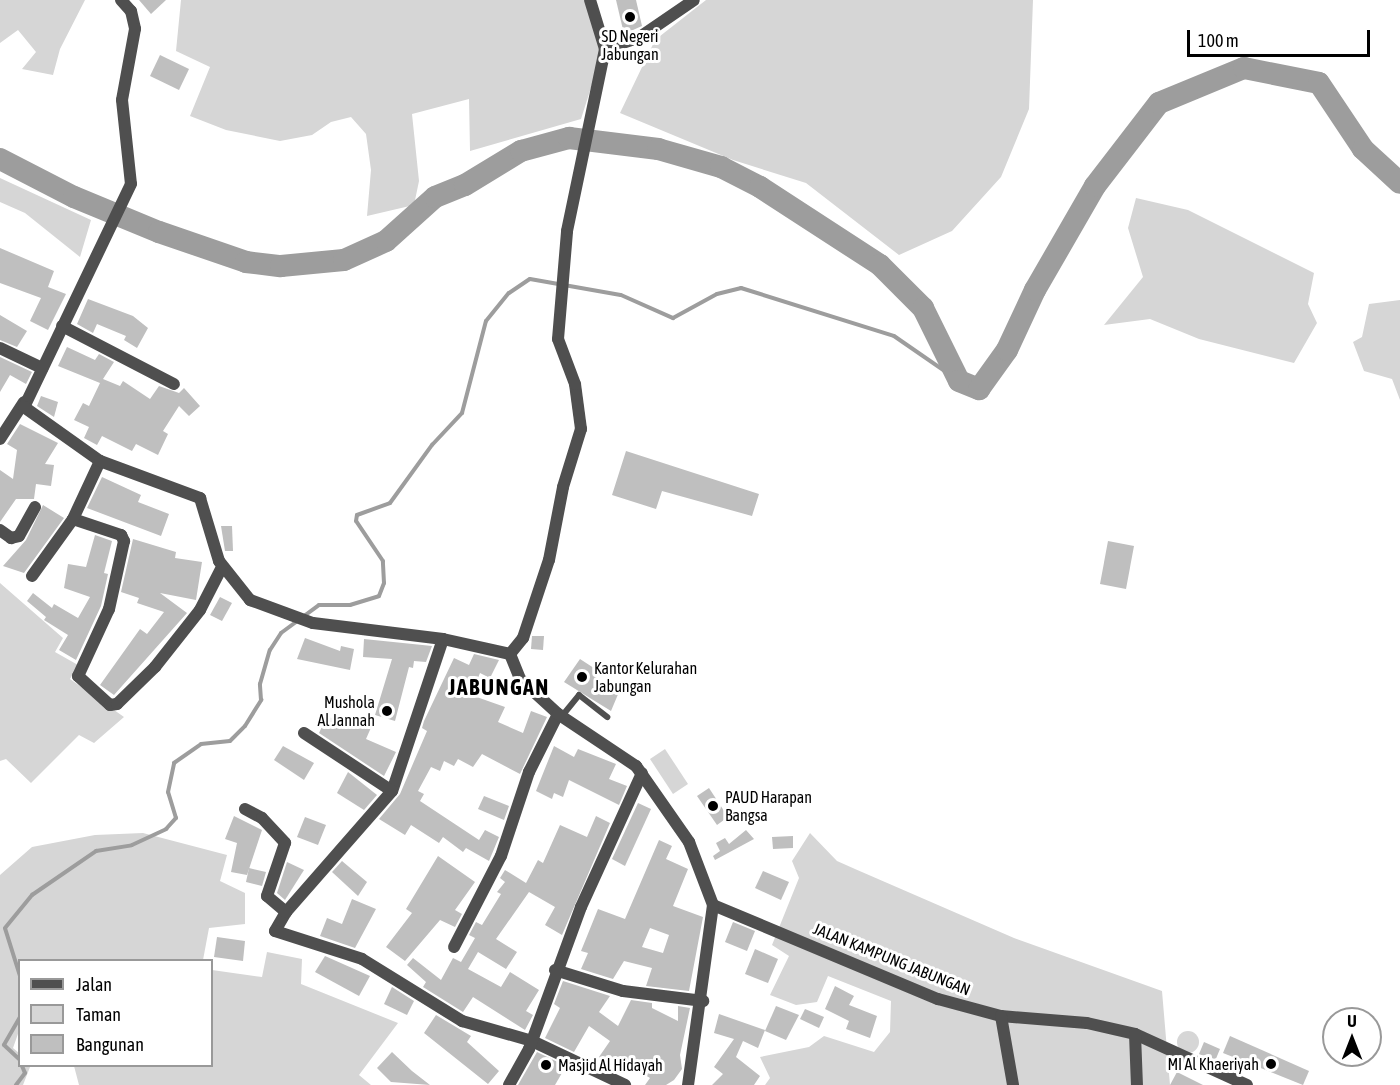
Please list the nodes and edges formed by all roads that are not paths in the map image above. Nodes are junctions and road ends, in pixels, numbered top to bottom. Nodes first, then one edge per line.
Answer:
1 (121, 0) edge
2 (590, 0) edge
3 (694, 0) edge
4 (605, 49) junction
5 (62, 326) junction
6 (0, 348) edge
7 (42, 368) junction
8 (174, 384) dead end
9 (24, 402) junction
10 (0, 439) edge
11 (100, 461) junction
12 (35, 507) dead end
13 (73, 519) junction
14 (0, 530) edge
15 (222, 567) junction
16 (32, 576) dead end
17 (443, 639) junction
18 (510, 654) junction
19 (560, 716) junction
20 (607, 717) dead end
21 (304, 733) dead end
22 (642, 773) junction
23 (392, 790) junction
24 (245, 809) dead end
25 (713, 905) junction
26 (286, 912) junction
27 (454, 947) dead end
28 (555, 970) junction
29 (703, 1001) junction
30 (1001, 1016) junction
31 (1135, 1034) junction
32 (532, 1041) junction
33 (509, 1085) edge
34 (625, 1085) edge
35 (688, 1085) edge
36 (1013, 1085) edge
37 (1137, 1085) edge
38 (1245, 1085) edge

1 - 5 street
2 - 4 street
3 - 4 street
4 - 18 street
5 - 7 street
5 - 8 street
6 - 7 street
7 - 9 street
9 - 10 street
9 - 11 street
11 - 13 street
11 - 15 street
12 - 14 street
13 - 15 street
13 - 16 street
15 - 17 street
17 - 18 street
17 - 23 street
18 - 19 street
19 - 20 lane
19 - 22 street
19 - 27 street
21 - 23 street
22 - 25 street
22 - 28 street
23 - 26 street
24 - 26 street
25 - 29 street
25 - 30 street, JALAN KAMPUNG JABUNGAN
26 - 32 street
28 - 29 street
28 - 32 street
29 - 35 street
30 - 31 street, JALAN KAMPUNG JABUNGAN
30 - 36 street
31 - 37 street
31 - 38 street, JALAN KAMPUNG JABUNGAN
32 - 33 street
32 - 34 street

